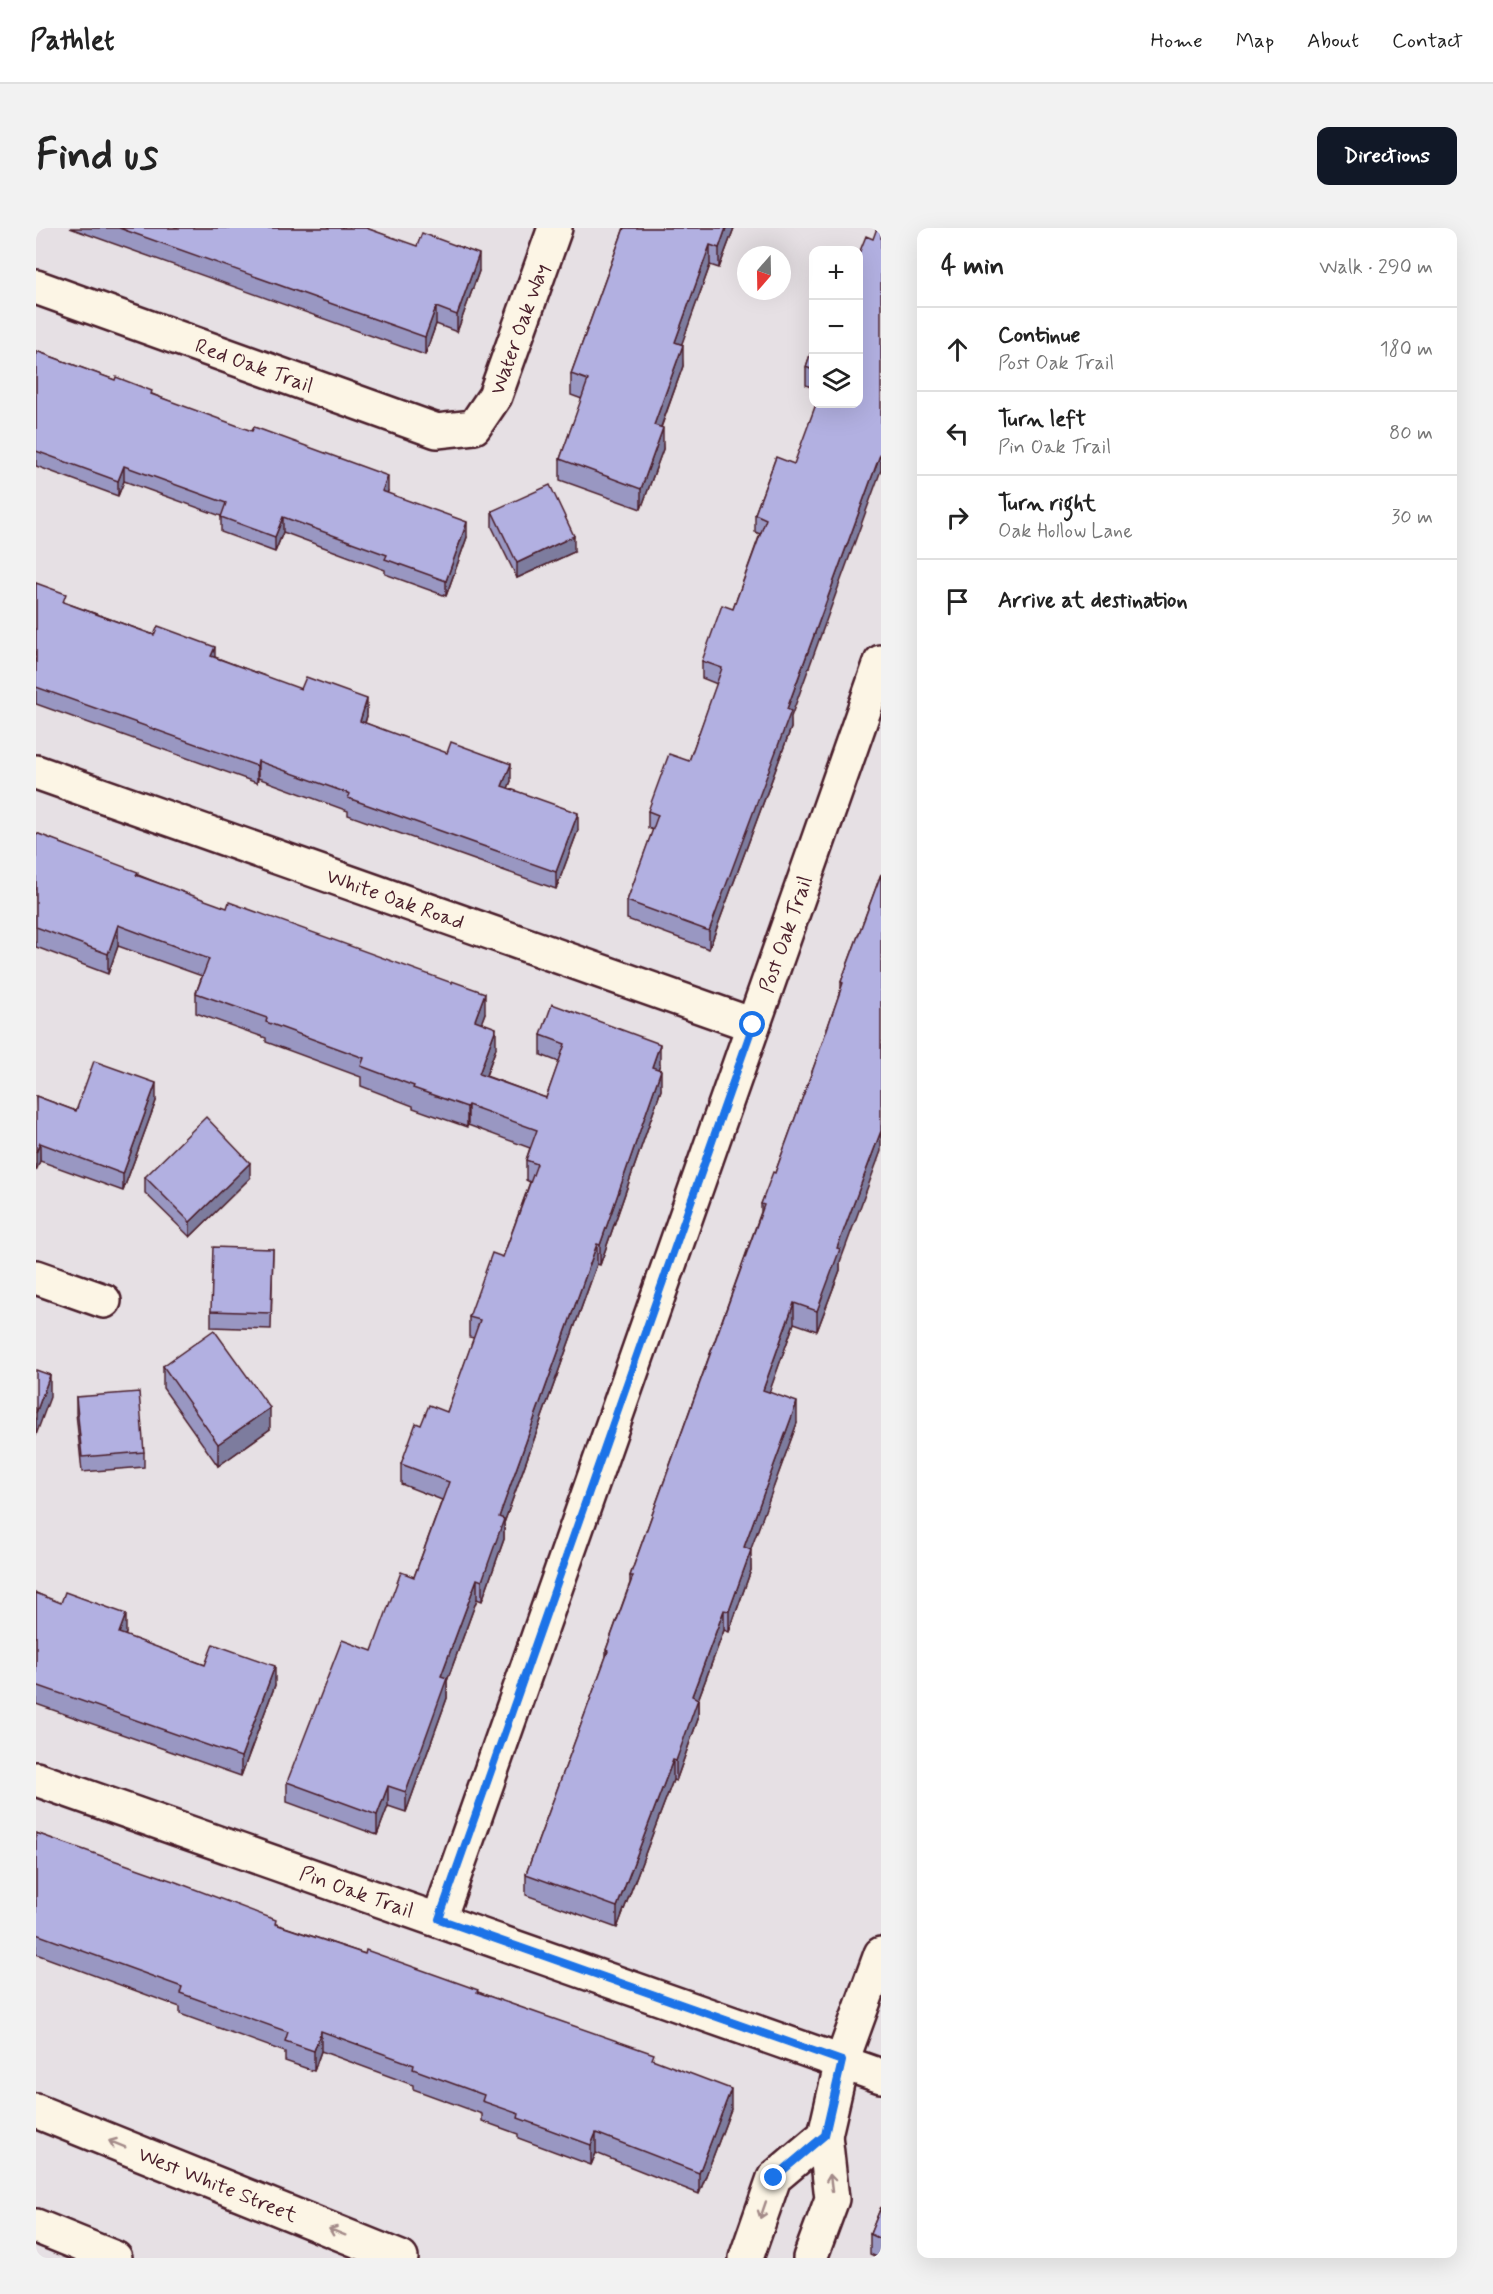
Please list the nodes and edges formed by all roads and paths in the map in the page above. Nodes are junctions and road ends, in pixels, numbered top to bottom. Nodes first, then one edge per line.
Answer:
1 (555, 228) edge
2 (36, 287) edge
3 (474, 427) joint
4 (881, 662) edge
5 (36, 772) edge
6 (753, 1025) junction
7 (36, 1277) edge
8 (104, 1301) dead end
9 (36, 1779) edge
10 (439, 1919) junction
11 (881, 1954) edge
12 (842, 2061) junction
13 (881, 2076) edge
14 (36, 2111) edge
15 (825, 2135) junction
16 (36, 2226) edge
17 (115, 2258) edge
18 (401, 2258) edge
19 (746, 2258) edge
20 (810, 2258) edge

1 - 3 street, Water Oak Way
2 - 3 street, Red Oak Trail
4 - 6 street, Post Oak Trail
5 - 6 street, White Oak Road
6 - 10 street, Post Oak Trail
7 - 8 street
9 - 10 street, Pin Oak Trail
10 - 12 street, Pin Oak Trail
11 - 12 street
12 - 13 street, Pin Oak Trail
12 - 15 street
18 -> 14 street, West White Street
15 -> 19 street
20 -> 15 street
16 - 17 street

